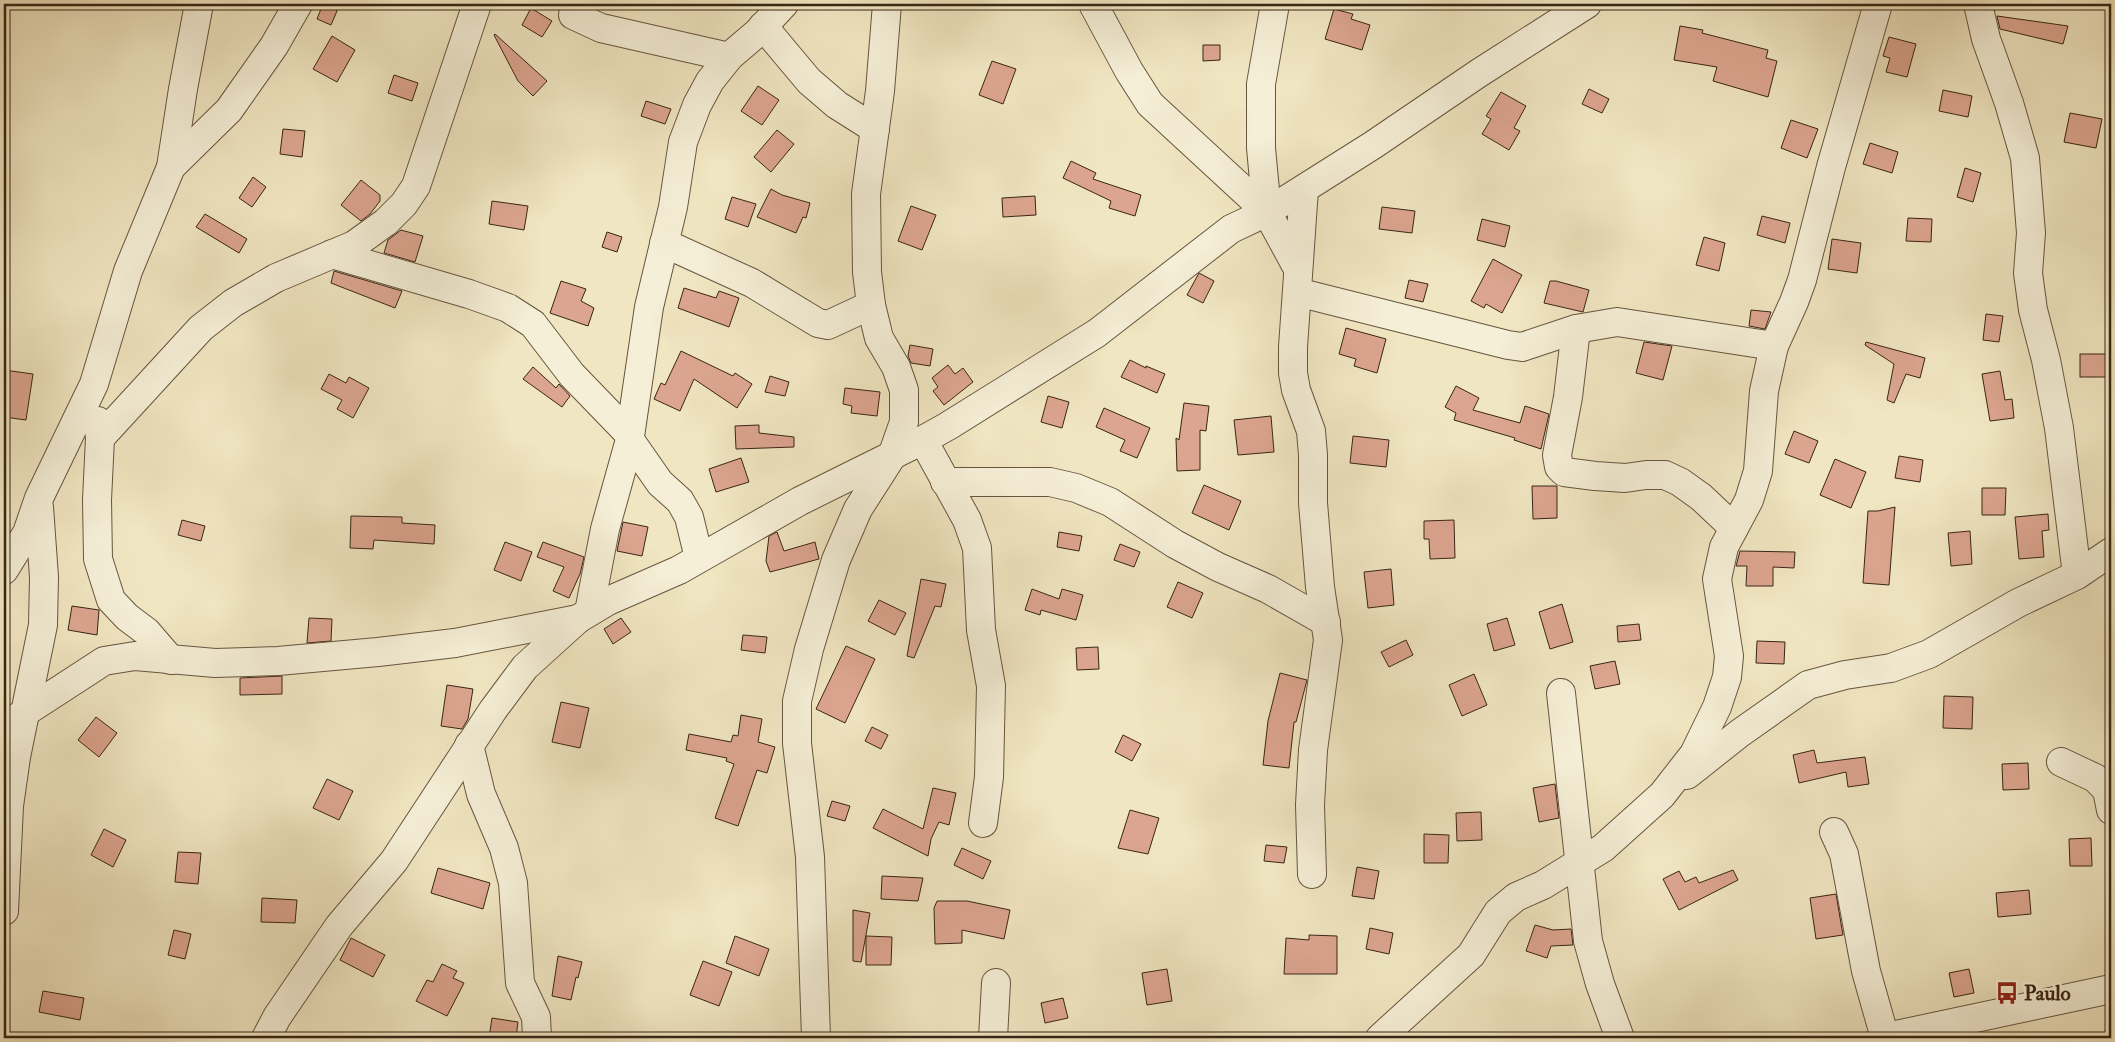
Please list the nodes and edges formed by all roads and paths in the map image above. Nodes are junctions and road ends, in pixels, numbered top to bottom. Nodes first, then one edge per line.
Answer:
1 (199, 4) edge
2 (298, 4) edge
3 (477, 4) edge
4 (784, 4) edge
5 (887, 4) edge
6 (1093, 4) edge
7 (1275, 4) edge
8 (1587, 4) edge
9 (1878, 4) edge
10 (1978, 4) edge
11 (573, 15) dead end
12 (763, 26) junction
13 (726, 60) junction
14 (875, 128) junction
15 (171, 167) junction
16 (1304, 189) junction
17 (1268, 212) junction
18 (664, 243) junction
19 (332, 254) junction
20 (1298, 280) junction
21 (871, 305) junction
22 (1576, 329) junction
23 (1774, 346) junction
24 (94, 384) junction
25 (100, 438) junction
26 (630, 438) junction
27 (923, 440) junction
28 (892, 456) junction
29 (945, 482) junction
30 (38, 498) junction
31 (1734, 528) junction
32 (2111, 552) edge
33 (699, 558) junction
34 (4, 570) edge
35 (2077, 575) junction
36 (583, 615) junction
37 (1326, 622) junction
38 (171, 660) junction
39 (1561, 693) dead end
40 (14, 719) edge
41 (469, 745) junction
42 (2061, 762) dead end
43 (1662, 795) junction
44 (2111, 810) edge
45 (983, 823) dead end
46 (1834, 832) dead end
47 (1580, 862) junction
48 (1312, 874) dead end
49 (4, 911) edge
50 (996, 983) dead end
51 (2111, 989) edge
52 (266, 1038) edge
53 (537, 1038) edge
54 (816, 1038) edge
55 (993, 1038) edge
56 (1380, 1038) edge
57 (1620, 1038) edge
58 (1884, 1038) edge

1 - 15 street
2 - 15 street
3 - 19 street
4 - 12 street
5 - 14 street
6 - 17 street
7 - 17 street
8 - 16 street
9 - 23 street
10 - 35 street
11 - 13 street
12 - 13 street
12 - 14 street
13 - 18 street
14 - 21 street
15 - 24 street
16 - 17 street
16 - 20 street
17 - 20 street
17 - 27 street
18 - 21 street
18 - 26 street
19 - 25 street
19 - 26 street
20 - 22 street
20 - 37 street
21 - 28 street
22 - 23 street
22 - 31 street
23 - 31 street
24 - 25 street
24 - 30 street
25 - 38 street
26 - 33 street
26 - 36 street
27 - 28 street
27 - 29 street
28 - 33 street
28 - 54 street
29 - 37 street
29 - 45 street
30 - 34 street
30 - 40 street
31 - 43 street
32 - 35 street
33 - 36 street
35 - 43 street
36 - 38 street
36 - 41 street
37 - 48 street
38 - 40 street
39 - 47 street
40 - 49 street
41 - 52 street
41 - 53 street
42 - 44 street
43 - 47 street
46 - 58 street
47 - 56 street
47 - 57 street
50 - 55 street
51 - 58 street

